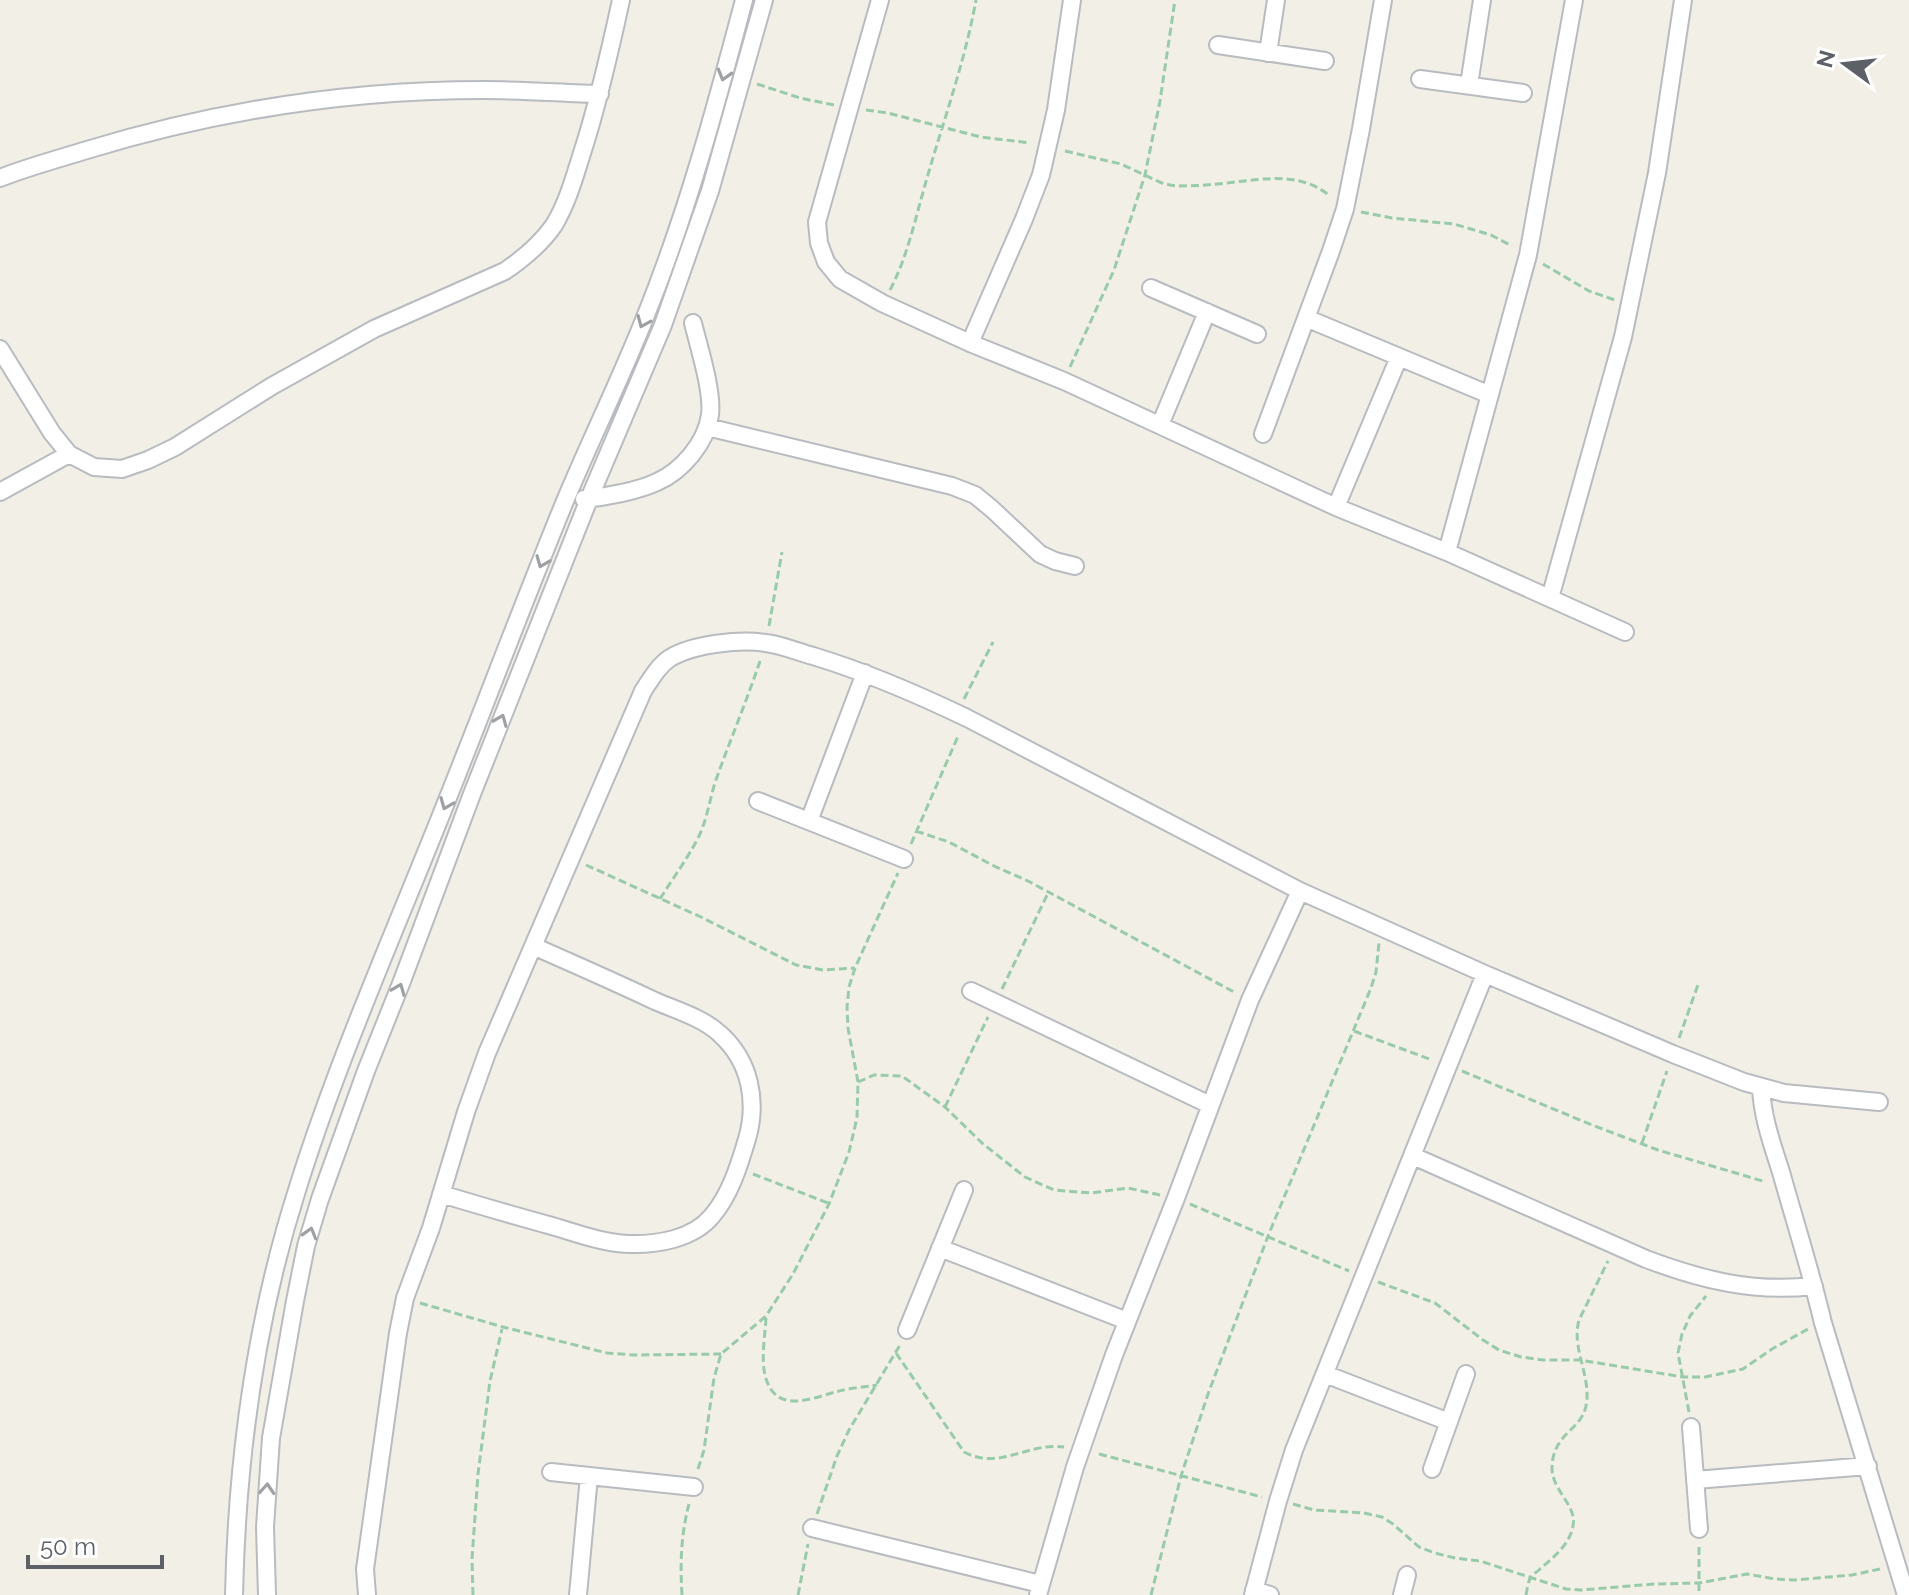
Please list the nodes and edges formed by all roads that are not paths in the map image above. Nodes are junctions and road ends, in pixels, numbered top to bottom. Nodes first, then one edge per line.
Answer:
1 (621, 0) edge
2 (744, 0) edge
3 (764, 0) edge
4 (880, 0) edge
5 (1072, 0) edge
6 (1276, 0) edge
7 (1383, 0) edge
8 (1482, 0) edge
9 (1574, 0) edge
10 (1683, 0) edge
11 (1218, 45) dead end
12 (1268, 53) junction
13 (1325, 61) dead end
14 (1420, 79) dead end
15 (1469, 85) junction
16 (1523, 93) dead end
17 (600, 94) junction
18 (0, 178) edge
19 (1151, 288) dead end
20 (1207, 312) junction
21 (1306, 318) junction
22 (693, 323) dead end
23 (1257, 334) dead end
24 (970, 343) junction
25 (0, 349) edge
26 (1399, 357) junction
27 (1490, 395) junction
28 (1160, 425) junction
29 (707, 427) junction
30 (1263, 434) dead end
31 (69, 454) junction
32 (0, 492) edge
33 (589, 499) junction
34 (566, 500) junction
35 (1336, 507) junction
36 (1447, 552) junction
37 (1075, 566) dead end
38 (1550, 598) junction
39 (1625, 632) dead end
40 (865, 673) junction
41 (758, 801) dead end
42 (809, 821) junction
43 (904, 859) road end
44 (1300, 891) junction
45 (533, 946) junction
46 (1485, 974) junction
47 (971, 991) dead end
48 (1761, 1087) junction
49 (1879, 1102) dead end
50 (1210, 1105) junction
51 (1413, 1156) junction
52 (964, 1190) dead end
53 (441, 1194) junction
54 (940, 1248) junction
55 (1814, 1286) junction
56 (1127, 1321) junction
57 (907, 1330) road end
58 (1325, 1374) junction
59 (1466, 1374) dead end
60 (1449, 1422) junction
61 (1691, 1427) road end
62 (1868, 1466) junction
63 (1432, 1469) dead end
64 (551, 1472) dead end
65 (589, 1476) junction
66 (1695, 1480) junction
67 (694, 1487) road end
68 (812, 1528) road end
69 (1699, 1529) road end
70 (1407, 1575) dead end
71 (1039, 1590) edge
72 (1259, 1593) edge
73 (234, 1595) edge
74 (267, 1595) edge
75 (367, 1595) edge
76 (578, 1595) edge
77 (1402, 1595) edge
78 (1906, 1595) edge

1 - 17 street
2 -> 34 street
3 - 33 street
4 - 24 street
5 - 24 street
6 - 12 street
7 - 21 street
8 - 15 street
9 - 27 street
10 - 38 street
11 - 12 street
12 - 13 street
14 - 15 street
15 - 16 street
17 - 18 street
17 - 31 street
19 - 20 street
20 - 23 street
20 - 28 street
21 - 26 street
21 - 30 street
22 - 29 street
24 - 28 street
25 - 31 street
26 - 27 street
26 - 35 street
27 - 36 street
28 - 35 street
29 - 33 street
29 - 37 street
31 - 32 street
33 - 34 street
74 -> 33 street
34 -> 73 street
35 - 36 street
36 - 38 street
38 - 39 street
40 - 42 street
40 - 44 street
40 - 45 street
41 - 42 street
42 - 43 street
44 - 46 street
44 - 50 street
45 - 53 street
45 - 53 street
46 - 48 street
46 - 51 street
47 - 50 street
48 - 49 street
48 - 55 street
50 - 56 street
51 - 55 street
51 - 58 street
52 - 54 street
53 - 75 street
54 - 56 street
54 - 57 street
55 - 62 street
56 - 71 street
58 - 60 street
58 - 72 street
59 - 60 street
60 - 63 street
61 - 66 street
62 - 66 street
62 - 78 street
64 - 65 street
65 - 67 street
65 - 76 street
66 - 69 street
68 - 71 street
70 - 77 street

